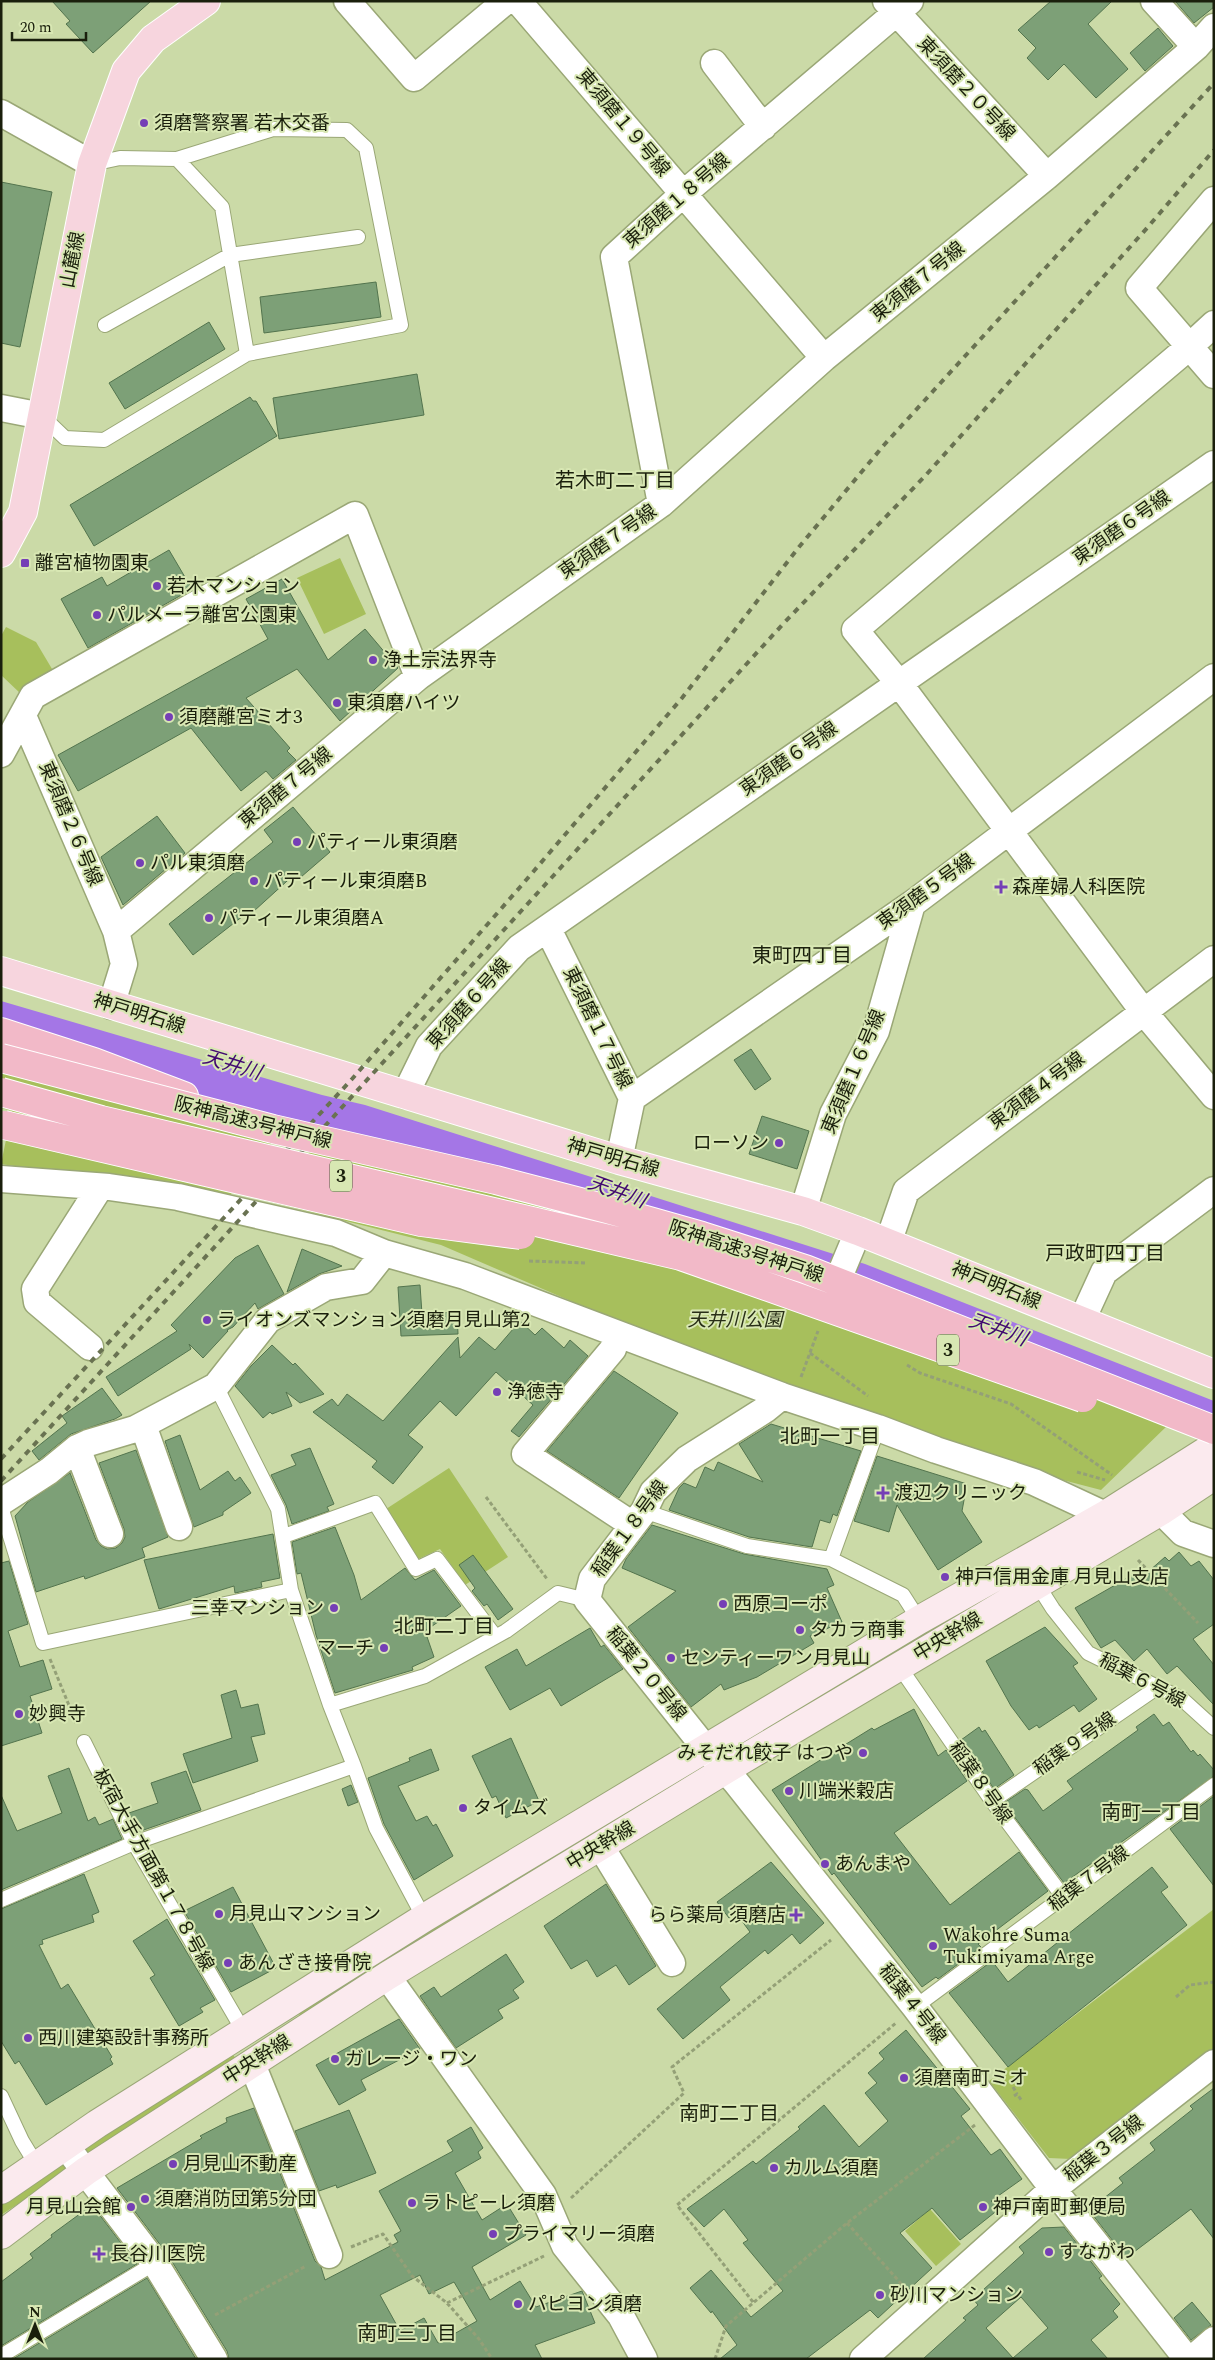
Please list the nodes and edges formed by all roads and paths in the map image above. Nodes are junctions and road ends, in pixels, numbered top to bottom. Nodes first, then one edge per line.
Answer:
1 (206, 1) edge
2 (347, 1) edge
3 (506, 1) edge
4 (1154, 1) edge
5 (898, 5) edge
6 (533, 6) edge
7 (1214, 27) edge
8 (1196, 47) junction
9 (714, 63) dead end
10 (1, 113) edge
11 (763, 127) junction
12 (177, 159) junction
13 (92, 164) junction
14 (1046, 176) junction
15 (683, 194) junction
16 (1214, 200) edge
17 (358, 237) dead end
18 (230, 255) junction
19 (1214, 324) edge
20 (105, 325) dead end
21 (1189, 348) junction
22 (247, 354) junction
23 (824, 358) junction
24 (1214, 375) edge
25 (1, 408) edge
26 (42, 416) junction
27 (1214, 464) edge
28 (661, 504) junction
29 (1, 553) edge
30 (418, 677) junction
31 (1214, 677) edge
32 (898, 682) junction
33 (23, 716) junction
34 (1, 754) edge
35 (1009, 832) junction
36 (912, 904) junction
37 (548, 929) junction
38 (116, 931) junction
39 (1214, 959) edge
40 (1, 971) edge
41 (111, 1006) junction
42 (1143, 1010) junction
43 (1, 1032) edge
44 (1, 1058) edge
45 (1, 1092) edge
46 (405, 1094) junction
47 (1214, 1096) edge
48 (632, 1098) junction
49 (2, 1125) edge
50 (273, 1129) junction
51 (619, 1160) junction
52 (1, 1179) edge
53 (100, 1187) junction
54 (1214, 1190) edge
55 (802, 1211) junction
56 (888, 1243) junction
57 (852, 1246) dead end
58 (384, 1253) junction
59 (681, 1256) junction
60 (522, 1260) dead end
61 (594, 1263) dead end
62 (829, 1303) dead end
63 (1082, 1320) junction
64 (810, 1326) dead end
65 (819, 1329) junction
66 (827, 1332) dead end
67 (617, 1335) junction
68 (90, 1347) dead end
69 (906, 1365) dead end
70 (1214, 1374) edge
71 (801, 1378) dead end
72 (216, 1386) junction
73 (782, 1396) junction
74 (143, 1425) junction
75 (878, 1428) junction
76 (1214, 1430) edge
77 (1214, 1446) edge
78 (77, 1448) junction
79 (1112, 1475) dead end
80 (1214, 1476) edge
81 (486, 1497) dead end
82 (1, 1502) edge
83 (1, 1507) edge
84 (1161, 1512) junction
85 (1105, 1515) junction
86 (638, 1518) junction
87 (179, 1528) dead end
88 (110, 1534) dead end
89 (284, 1536) junction
90 (1214, 1544) edge
91 (831, 1559) junction
92 (1138, 1560) dead end
93 (1037, 1584) junction
94 (292, 1590) junction
95 (558, 1593) junction
96 (587, 1600) junction
97 (919, 1620) junction
98 (1198, 1623) dead end
99 (495, 1636) junction
100 (43, 1642) junction
101 (899, 1666) junction
102 (1158, 1687) junction
103 (330, 1705) junction
104 (1214, 1728) edge
105 (84, 1742) joint
106 (706, 1749) junction
107 (354, 1766) junction
108 (725, 1770) junction
109 (1214, 1784) edge
110 (992, 1802) junction
111 (134, 1843) junction
112 (601, 1847) junction
113 (1064, 1898) junction
114 (1, 1900) edge
115 (424, 1918) junction
116 (849, 1926) junction
117 (672, 1963) dead end
118 (386, 1976) junction
119 (1214, 1982) edge
120 (1176, 1997) dead end
121 (915, 2007) junction
122 (244, 2032) junction
123 (1214, 2063) edge
124 (252, 2064) junction
125 (1013, 2087) dead end
126 (1017, 2094) dead end
127 (1, 2096) edge
128 (994, 2111) junction
129 (65, 2145) junction
130 (36, 2164) junction
131 (86, 2171) junction
132 (1053, 2189) junction
133 (1, 2190) edge
134 (551, 2216) junction
135 (846, 2223) junction
136 (1, 2235) edge
137 (565, 2246) junction
138 (329, 2255) junction
139 (155, 2264) junction
140 (753, 2302) junction
141 (448, 2303) junction
142 (922, 2306) junction
143 (195, 2326) junction
144 (1214, 2340) edge
145 (1, 2356) edge
146 (642, 2358) edge
147 (214, 2359) edge
148 (492, 2359) edge
149 (715, 2359) edge
150 (864, 2359) edge
151 (1187, 2359) edge
152 (1192, 2359) edge

1 - 13 main road, 山麓線
2 - 3 street
4 - 8 street
5 - 11 street, 東須磨１８号線
5 - 14 street, 東須磨２０号線
6 - 15 street, 東須磨１９号線
7 - 8 street, 東須磨７号線
8 - 14 street, 東須磨７号線
9 - 11 street
10 - 13 street
11 - 15 street, 東須磨１８号線
12 - 13 lane
12 - 18 lane
12 - 22 lane
13 - 26 main road, 山麓線
14 - 23 street, 東須磨７号線
15 - 23 street, 東須磨１９号線
15 - 28 street, 東須磨１８号線
16 - 21 street
17 - 18 lane
18 - 20 lane
18 - 22 lane
19 - 21 street
21 - 24 street
21 - 32 street
22 - 26 lane
23 - 28 street, 東須磨７号線
25 - 26 street
26 - 29 main road, 山麓線
27 - 32 street, 東須磨６号線
28 - 30 street, 東須磨７号線
30 - 33 street
30 - 38 street, 東須磨７号線
31 - 35 street, 東須磨５号線
32 - 35 street
32 - 37 street, 東須磨６号線
33 - 34 street
33 - 38 street, 東須磨２６号線
35 - 36 street, 東須磨５号線
35 - 42 street
36 - 48 street, 東須磨５号線
36 - 55 street, 東須磨１６号線
37 - 46 street, 東須磨６号線
37 - 48 street, 東須磨１７号線
38 - 41 street
39 - 42 street, 東須磨４号線
40 - 41 main road, 神戸明石線
41 - 46 main road, 神戸明石線
42 - 47 street
42 - 56 street, 東須磨４号線
43 - 50 highway, bridge
44 - 50 highway, 阪神高速3号神戸線 / 3, bridge
45 - 59 highway, 阪神高速3号神戸線 / 3, bridge
46 - 51 main road, 神戸明石線
48 - 51 street, 東須磨１７号線
49 - 59 highway, bridge
50 - 76 highway, 阪神高速3号神戸線 / 3, bridge
51 - 55 main road, 神戸明石線
52 - 53 street
53 - 58 street
53 - 68 street
54 - 63 street
55 - 56 main road, 神戸明石線
56 - 63 main road, 神戸明石線
57 - 62 street
58 - 67 street
58 - 72 street
59 - 77 highway, 阪神高速3号神戸線 / 3, bridge
60 - 61 path
63 - 70 main road, 神戸明石線
64 - 65 path
65 - 66 path
65 - 71 path
67 - 73 street
67 - 86 street
69 - 79 path
72 - 74 street
72 - 89 lane
73 - 75 street
73 - 86 street, 稲葉１８号線
74 - 78 street
74 - 87 street
75 - 85 street
75 - 91 lane
77 - 85 street, 中央幹線
78 - 82 street
78 - 88 street
80 - 84 street, 中央幹線
81 - 95 path
83 - 100 lane
84 - 90 street
84 - 93 street, 中央幹線
85 - 97 street, 中央幹線
86 - 91 lane
86 - 96 street, 稲葉１８号線
89 - 94 lane
89 - 99 lane
91 - 97 lane
92 - 98 path
93 - 101 street, 中央幹線
93 - 102 lane, 稲葉６号線
94 - 100 lane
94 - 103 lane
95 - 96 lane
95 - 99 lane
96 - 106 street, 稲葉２０号線
97 - 106 street, 中央幹線
99 - 103 lane
100 - 105 path
101 - 108 street, 中央幹線
101 - 110 lane, 稲葉８号線
102 - 104 lane, 稲葉６号線
102 - 110 lane, 稲葉９号線
103 - 107 lane
105 - 111 lane, 板宿大手方面第１７８号線
106 - 108 street, 稲葉４号線
106 - 115 street, 中央幹線
107 - 111 lane
107 - 115 lane
108 - 112 street, 中央幹線
108 - 116 street, 稲葉４号線
109 - 113 lane, 稲葉７号線
110 - 113 lane, 稲葉８号線
111 - 114 lane
111 - 122 lane, 板宿大手方面第１７８号線
112 - 117 street
112 - 118 street, 中央幹線
113 - 121 lane, 稲葉７号線
115 - 122 street, 中央幹線
116 - 121 street, 稲葉４号線
116 - 134 path
118 - 124 street, 中央幹線
118 - 134 street
119 - 120 path
121 - 128 street, 稲葉４号線
121 - 140 path
122 - 129 street, 中央幹線
123 - 132 street, 稲葉３号線
124 - 131 street, 中央幹線
124 - 138 street
125 - 126 path
127 - 130 lane
128 - 132 street, 稲葉４号線
128 - 135 path
129 - 130 street, 中央幹線
129 - 131 street
130 - 133 street, 中央幹線
131 - 136 street, 中央幹線
131 - 139 street
132 - 142 street, 稲葉３号線
132 - 151 street, 稲葉４号線
134 - 137 street
135 - 140 path
135 - 142 path
137 - 141 path
137 - 146 street
138 - 141 path
138 - 143 path
139 - 143 street
139 - 145 lane
140 - 149 path
141 - 148 path
142 - 150 street, 稲葉３号線
143 - 147 street
144 - 152 street

